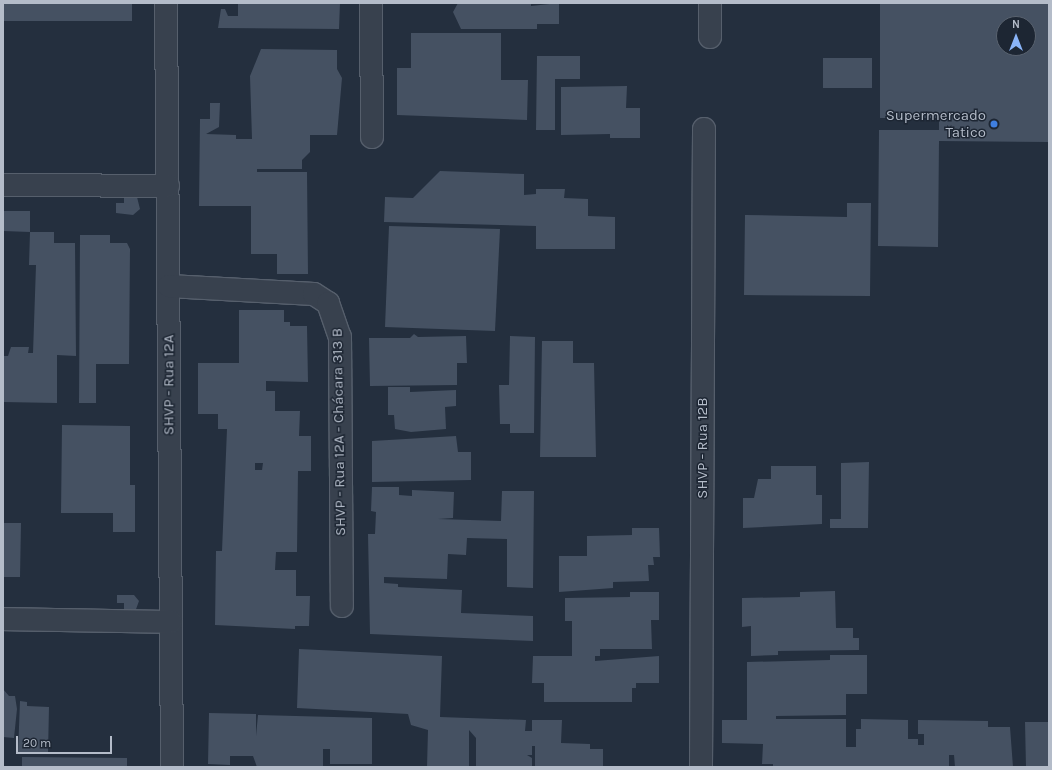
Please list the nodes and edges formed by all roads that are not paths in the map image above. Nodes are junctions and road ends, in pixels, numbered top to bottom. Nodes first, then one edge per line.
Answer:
1 (166, 3) edge
2 (372, 3) edge
3 (710, 3) edge
4 (710, 37) dead end
5 (704, 129) dead end
6 (372, 137) dead end
7 (3, 185) edge
8 (168, 186) junction
9 (168, 286) junction
10 (342, 606) dead end
11 (3, 619) edge
12 (171, 622) junction
13 (172, 767) edge
14 (702, 767) edge

1 - 8 street, SHVP - Rua 12A
2 - 6 street
3 - 4 street
5 - 14 street, SHVP - Rua 12B
7 - 8 street
8 - 9 street, SHVP - Rua 12A
9 - 10 street, SHVP - Rua 12A - Chácara 313 B
9 - 12 street, SHVP - Rua 12A
11 - 12 street
12 - 13 street, SHVP - Rua 12A

